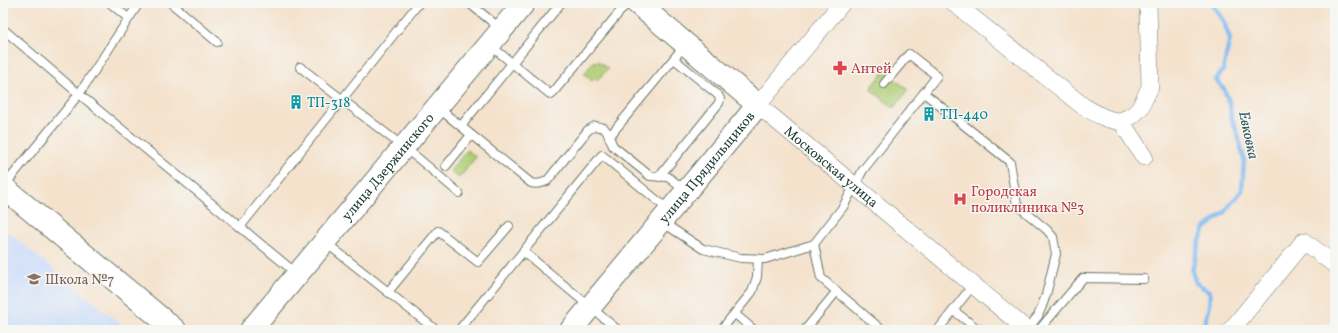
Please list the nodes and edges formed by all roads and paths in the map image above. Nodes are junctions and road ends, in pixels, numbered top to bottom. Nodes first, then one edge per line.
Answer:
1 (110, 3) edge
2 (139, 3) edge
3 (171, 3) edge
4 (419, 3) edge
5 (469, 3) edge
6 (524, 3) edge
7 (561, 3) edge
8 (627, 3) edge
9 (842, 3) edge
10 (954, 3) edge
11 (1148, 3) edge
12 (650, 7) edge
13 (128, 18) junction
14 (3, 28) edge
15 (496, 37) junction
16 (217, 42) dead end
17 (680, 51) junction
18 (512, 63) junction
19 (300, 66) dead end
20 (884, 84) dead end
21 (924, 93) junction
22 (79, 94) junction
23 (342, 100) junction
24 (758, 105) junction
25 (437, 107) junction
26 (1121, 121) junction
27 (461, 126) junction
28 (472, 135) junction
29 (609, 136) junction
30 (404, 146) junction
31 (1144, 157) dead end
32 (446, 166) dead end
33 (659, 176) junction
34 (855, 186) junction
35 (3, 187) edge
36 (686, 191) junction
37 (459, 192) dead end
38 (666, 216) junction
39 (509, 226) dead end
40 (240, 227) junction
41 (324, 242) junction
42 (814, 244) junction
43 (524, 252) junction
44 (758, 259) junction
45 (1335, 265) edge
46 (296, 274) junction
47 (1144, 279) dead end
48 (973, 285) junction
49 (388, 292) junction
50 (837, 292) junction
51 (590, 307) junction
52 (954, 311) junction
53 (735, 314) junction
54 (175, 330) edge
55 (251, 330) edge
56 (436, 330) edge
57 (459, 330) edge
58 (571, 330) edge
59 (618, 330) edge
60 (721, 330) edge
61 (754, 330) edge
62 (805, 330) edge
63 (882, 330) edge
64 (938, 330) edge
65 (978, 330) edge
66 (1027, 330) edge
67 (1039, 330) edge
68 (1231, 330) edge

1 - 13 lane
2 - 13 lane
3 - 16 lane
4 - 23 lane
5 - 15 lane
6 - 15 street, улица Дзержинского
7 - 18 lane
8 - 18 lane
9 - 24 street, улица Прядильщиков
10 - 26 street
11 - 26 street
12 - 17 street, Московская улица
13 - 22 lane
14 - 22 lane
15 - 18 lane
15 - 25 street, улица Дзержинского
17 - 24 street, Московская улица
17 - 29 lane
17 - 33 lane
18 - 27 lane
19 - 23 lane
20 - 21 lane
21 - 34 lane
21 - 66 lane
22 - 35 lane
22 - 40 lane
23 - 30 lane
23 - 40 lane
24 - 34 street, Московская улица
24 - 36 street, улица Прядильщиков
25 - 27 lane
25 - 30 street, улица Дзержинского
26 - 31 street
27 - 28 lane
28 - 29 lane
28 - 32 lane
29 - 33 lane
30 - 37 lane
30 - 41 street, улица Дзержинского
33 - 36 lane
34 - 42 lane
34 - 48 street, Московская улица
35 - 54 street
36 - 38 street, улица Прядильщиков
38 - 43 lane
38 - 44 lane
38 - 51 street, улица Прядильщиков
39 - 49 lane
40 - 46 lane
41 - 46 street, улица Дзержинского
41 - 49 lane
42 - 44 lane
42 - 50 lane
43 - 51 lane
43 - 57 lane
44 - 53 lane
45 - 68 street
46 - 55 street, улица Дзержинского
47 - 67 lane
48 - 52 lane
48 - 66 street, Московская улица
49 - 56 lane
50 - 62 lane
50 - 63 lane
51 - 58 street, улица Прядильщиков
51 - 59 lane
52 - 64 lane
52 - 65 lane
53 - 60 lane
53 - 61 lane

